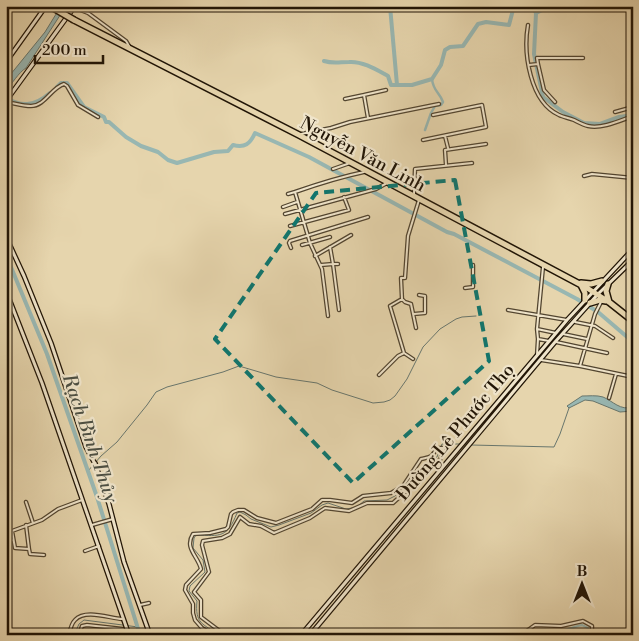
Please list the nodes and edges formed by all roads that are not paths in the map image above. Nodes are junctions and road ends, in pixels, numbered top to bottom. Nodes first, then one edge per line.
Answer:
1 (36, 6) edge
2 (48, 6) edge
3 (75, 7) edge
4 (43, 11) junction
5 (528, 25) dead end
6 (130, 48) junction
7 (583, 58) dead end
8 (6, 62) edge
9 (537, 64) junction
10 (530, 65) junction
11 (386, 90) dead end
12 (364, 95) junction
13 (345, 99) dead end
14 (6, 102) edge
15 (555, 102) dead end
16 (439, 104) dead end
17 (633, 107) edge
18 (615, 112) dead end
19 (433, 115) dead end
20 (633, 116) edge
21 (98, 117) dead end
22 (368, 118) junction
23 (299, 135) junction
24 (445, 136) junction
25 (423, 140) dead end
26 (486, 144) dead end
27 (448, 149) junction
28 (351, 163) junction
29 (472, 163) dead end
30 (446, 165) junction
31 (333, 169) dead end
32 (366, 171) junction
33 (584, 176) dead end
34 (633, 178) edge
35 (387, 183) junction
36 (295, 192) junction
37 (288, 194) dead end
38 (344, 197) junction
39 (416, 198) junction
40 (298, 202) junction
41 (283, 206) dead end
42 (300, 210) junction
43 (285, 214) dead end
44 (368, 217) dead end
45 (304, 222) junction
46 (290, 226) dead end
47 (308, 235) junction
48 (351, 235) dead end
49 (6, 237) edge
50 (330, 237) dead end
51 (310, 243) junction
52 (302, 245) dead end
53 (330, 247) junction
54 (291, 248) dead end
55 (633, 249) edge
56 (315, 256) junction
57 (633, 260) edge
58 (333, 264) junction
59 (338, 264) dead end
60 (320, 265) junction
61 (473, 265) dead end
62 (544, 265) junction
63 (602, 281) junction
64 (579, 283) junction
65 (608, 284) junction
66 (465, 288) dead end
67 (6, 291) edge
68 (592, 291) junction
69 (598, 294) junction
70 (419, 295) dead end
71 (402, 299) junction
72 (603, 299) junction
73 (584, 300) junction
74 (609, 302) junction
75 (590, 303) junction
76 (339, 310) dead end
77 (508, 310) dead end
78 (414, 314) junction
79 (537, 314) junction
80 (328, 316) dead end
81 (567, 320) junction
82 (633, 321) edge
83 (574, 322) junction
84 (591, 325) junction
85 (416, 328) dead end
86 (537, 329) junction
87 (556, 333) junction
88 (562, 334) junction
89 (613, 338) dead end
90 (538, 339) junction
91 (587, 339) junction
92 (549, 341) junction
93 (555, 342) junction
94 (585, 348) junction
95 (404, 353) junction
96 (607, 353) dead end
97 (538, 355) junction
98 (413, 359) dead end
99 (540, 360) junction
100 (529, 365) junction
101 (580, 366) junction
102 (533, 369) junction
103 (616, 374) junction
104 (379, 375) dead end
105 (633, 377) edge
106 (609, 398) dead end
107 (441, 469) junction
108 (446, 473) junction
109 (82, 500) junction
110 (26, 502) dead end
111 (111, 520) junction
112 (33, 523) junction
113 (26, 525) junction
114 (92, 525) junction
115 (13, 540) junction
116 (6, 541) edge
117 (99, 546) junction
118 (29, 549) junction
119 (84, 551) dead end
120 (44, 555) dead end
121 (149, 603) dead end
122 (140, 605) junction
123 (320, 612) junction
124 (325, 617) junction
125 (124, 620) junction
126 (128, 634) edge
127 (69, 635) edge
128 (79, 635) edge
129 (150, 635) edge
130 (214, 635) edge
131 (225, 635) edge
132 (301, 635) edge
133 (310, 635) edge
134 (520, 635) edge
135 (592, 635) edge

1 - 4 street
2 - 4 street
2 - 6 highway, Nguyễn Văn Linh, bridge
3 - 6 street
3 - 14 street
4 - 8 street
5 - 10 street
6 - 23 highway, Nguyễn Văn Linh
7 - 9 street
9 - 10 street
9 - 15 street
10 - 20 street
11 - 12 street
12 - 13 street
12 - 22 street
14 - 21 street
16 - 22 street
17 - 18 street
19 - 24 street
22 - 23 street
23 - 28 highway, Nguyễn Văn Linh
24 - 25 street
24 - 27 street
26 - 27 street
27 - 30 street
28 - 31 street
28 - 32 highway, Nguyễn Văn Linh
29 - 30 street
30 - 39 street
32 - 35 highway, Nguyễn Văn Linh
32 - 36 street
33 - 34 street
35 - 38 street
35 - 39 highway, Nguyễn Văn Linh
36 - 37 street
36 - 40 street
38 - 42 street
38 - 45 street
39 - 62 highway, Nguyễn Văn Linh
39 - 71 street
40 - 41 street
40 - 42 street
42 - 43 street
42 - 45 street
44 - 47 street
45 - 46 street
45 - 47 street
47 - 51 street
47 - 54 street
48 - 53 street
49 - 111 street
50 - 51 street
51 - 52 street
51 - 56 street
53 - 56 street
53 - 58 street
55 - 63 street, Đường Lê Phước Thọ
56 - 60 street
57 - 65 street, Đường Lê Phước Thọ
58 - 59 street
58 - 60 street
58 - 76 street
60 - 80 street
61 - 66 street
62 - 64 highway, Nguyễn Văn Linh
62 - 79 street
63 - 64 highway
63 - 68 street, Đường Lê Phước Thọ
64 - 68 highway, Nguyễn Văn Linh
64 - 73 highway
65 - 69 street, Đường Lê Phước Thọ
65 - 74 highway
67 - 109 street
68 - 69 highway, Nguyễn Văn Linh
68 - 73 street, Đường Lê Phước Thọ
69 - 72 highway, Nguyễn Văn Linh
69 - 75 street, Đường Lê Phước Thọ
70 - 78 street
71 - 78 street
71 - 95 street
72 - 74 highway, Nguyễn Văn Linh
72 - 75 highway
72 - 84 street
73 - 81 street, Đường Lê Phước Thọ
74 - 82 highway, Nguyễn Văn Linh
75 - 83 street, Đường Lê Phước Thọ
77 - 79 street
78 - 85 street
79 - 81 street
79 - 86 street
81 - 87 street, Đường Lê Phước Thọ
83 - 84 street
83 - 88 street, Đường Lê Phước Thọ
84 - 89 street
84 - 91 street
86 - 87 street
86 - 90 street
87 - 92 street, Đường Lê Phước Thọ
88 - 91 street
88 - 93 street, Đường Lê Phước Thọ
90 - 92 street
90 - 97 street
91 - 94 street
92 - 97 street, Đường Lê Phước Thọ
93 - 94 street
93 - 99 street, Đường Lê Phước Thọ
94 - 96 street
94 - 101 street
95 - 98 street
95 - 104 street
97 - 100 street, Đường Lê Phước Thọ
99 - 101 street
99 - 102 street, Đường Lê Phước Thọ
100 - 102 street
100 - 107 street, Đường Lê Phước Thọ
101 - 103 street
102 - 108 street, Đường Lê Phước Thọ
103 - 105 street
103 - 106 street
107 - 108 street
107 - 123 street, Đường Lê Phước Thọ
108 - 124 street, Đường Lê Phước Thọ
109 - 112 street
109 - 114 street
110 - 112 street
111 - 114 street
111 - 122 street
112 - 113 street
113 - 115 street
113 - 118 street
114 - 117 street
115 - 116 street
115 - 118 street
117 - 119 street
117 - 125 street
118 - 120 street
121 - 122 street
122 - 129 street
123 - 124 street
123 - 132 street, Đường Lê Phước Thọ
124 - 133 street, Đường Lê Phước Thọ
125 - 126 street
125 - 127 street
126 - 128 street
130 - 131 street
134 - 135 street

